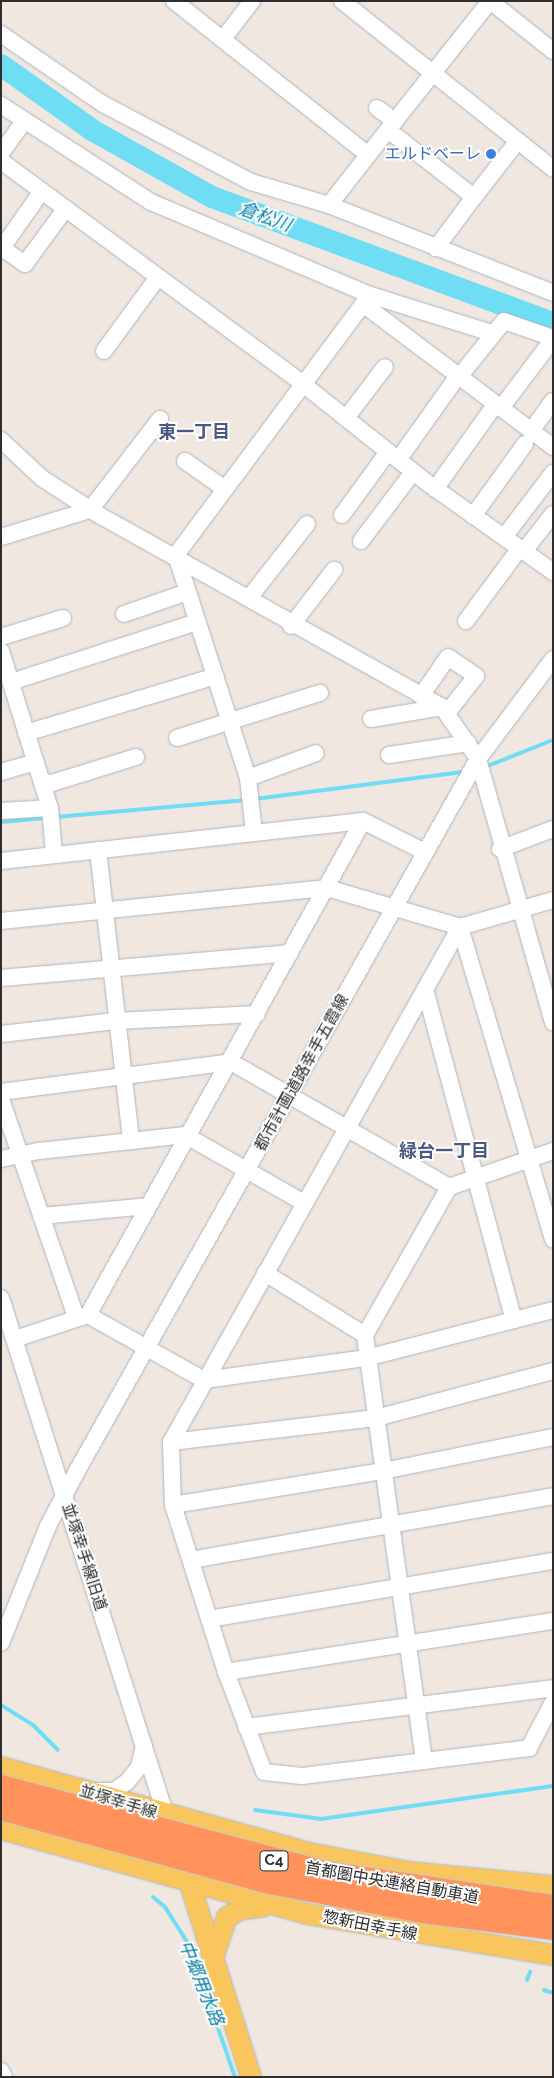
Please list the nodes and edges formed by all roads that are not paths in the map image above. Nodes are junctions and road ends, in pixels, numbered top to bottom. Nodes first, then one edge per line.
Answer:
1 (174, 1) edge
2 (252, 1) edge
3 (342, 1) edge
4 (490, 1) edge
5 (1, 34) edge
6 (223, 39) junction
7 (553, 51) edge
8 (432, 73) junction
9 (1, 105) edge
10 (377, 108) dead end
11 (24, 121) junction
12 (391, 125) junction
13 (518, 142) junction
14 (1, 153) edge
15 (368, 155) junction
16 (1, 161) edge
17 (553, 170) edge
18 (42, 191) junction
19 (474, 196) junction
20 (329, 205) junction
21 (66, 208) junction
22 (436, 248) junction
23 (158, 276) junction
24 (553, 293) edge
25 (366, 300) junction
26 (491, 333) junction
27 (553, 339) edge
28 (104, 352) dead end
29 (386, 366) dead end
30 (456, 380) junction
31 (303, 384) junction
32 (553, 402) edge
33 (498, 407) junction
34 (346, 418) junction
35 (160, 419) dead end
36 (528, 438) junction
37 (1, 440) edge
38 (553, 447) edge
39 (393, 456) junction
40 (185, 461) dead end
41 (413, 472) junction
42 (553, 473) edge
43 (225, 489) junction
44 (435, 489) junction
45 (90, 510) junction
46 (553, 514) edge
47 (342, 515) dead end
48 (473, 516) junction
49 (307, 524) dead end
50 (1, 537) edge
51 (504, 537) junction
52 (361, 541) dead end
53 (522, 550) junction
54 (176, 555) junction
55 (334, 570) dead end
56 (553, 572) edge
57 (187, 592) junction
58 (249, 598) junction
59 (124, 614) dead end
60 (63, 618) dead end
61 (466, 621) dead end
62 (197, 622) junction
63 (291, 626) junction
64 (1, 637) edge
65 (1, 651) edge
66 (553, 659) edge
67 (216, 676) junction
68 (11, 682) junction
69 (320, 693) dead end
70 (421, 696) junction
71 (444, 710) junction
72 (371, 719) dead end
73 (229, 721) junction
74 (26, 733) junction
75 (177, 738) dead end
76 (468, 743) junction
77 (316, 753) dead end
78 (388, 755) dead end
79 (136, 757) dead end
80 (478, 759) junction
81 (35, 762) junction
82 (1, 772) edge
83 (248, 778) junction
84 (42, 782) junction
85 (50, 808) junction
86 (1, 811) edge
87 (363, 821) junction
88 (553, 829) edge
89 (254, 833) junction
90 (500, 848) junction
91 (98, 850) junction
92 (425, 852) junction
93 (54, 855) junction
94 (1, 861) edge
95 (327, 888) junction
96 (553, 900) edge
97 (395, 906) junction
98 (104, 908) junction
99 (520, 910) junction
100 (1, 922) edge
101 (460, 926) junction
102 (290, 953) junction
103 (110, 967) junction
104 (1, 978) edge
105 (425, 989) junction
106 (257, 1014) junction
107 (115, 1021) junction
108 (553, 1023) edge
109 (1, 1034) edge
110 (230, 1062) junction
111 (121, 1078) junction
112 (1, 1092) edge
113 (289, 1096) junction
114 (1, 1099) edge
115 (346, 1128) junction
116 (185, 1135) junction
117 (130, 1141) junction
118 (553, 1151) edge
119 (21, 1154) junction
120 (527, 1159) junction
121 (1, 1160) edge
122 (247, 1169) junction
123 (474, 1176) junction
124 (449, 1187) junction
125 (304, 1203) junction
126 (148, 1206) junction
127 (41, 1216) junction
128 (553, 1239) edge
129 (265, 1273) junction
130 (1, 1298) edge
131 (553, 1310) edge
132 (82, 1316) junction
133 (514, 1320) junction
134 (365, 1335) junction
135 (14, 1338) junction
136 (146, 1349) junction
137 (366, 1358) junction
138 (553, 1371) edge
139 (204, 1380) junction
140 (376, 1418) junction
141 (553, 1437) edge
142 (171, 1442) junction
143 (383, 1471) junction
144 (64, 1494) junction
145 (553, 1496) edge
146 (173, 1505) junction
147 (390, 1525) junction
148 (191, 1560) junction
149 (553, 1561) edge
150 (398, 1586) junction
151 (209, 1619) junction
152 (553, 1621) edge
153 (1, 1642) edge
154 (406, 1644) junction
155 (226, 1672) junction
156 (553, 1688) edge
157 (553, 1702) edge
158 (415, 1706) junction
159 (246, 1727) junction
160 (144, 1746) junction
161 (424, 1761) junction
162 (1, 1767) edge
163 (1, 1787) edge
164 (83, 1791) junction
165 (1, 1808) edge
166 (166, 1816) junction
167 (1, 1829) edge
168 (190, 1884) junction
169 (553, 1886) edge
170 (553, 1906) edge
171 (279, 1908) junction
172 (310, 1915) junction
173 (553, 1928) edge
174 (553, 1955) edge
175 (213, 1956) junction
176 (1, 2071) edge
177 (4, 2077) edge
178 (251, 2077) edge

1 - 6 street
2 - 6 street
3 - 8 street
4 - 7 street
4 - 8 street
5 - 20 street
6 - 15 street
8 - 12 street
8 - 13 street
9 - 11 street
10 - 12 street
11 - 14 street
11 - 25 street
12 - 15 street
12 - 19 street
13 - 17 street
13 - 19 street
15 - 20 street
16 - 18 street
18 - 21 street
18 - 21 street
19 - 22 street
20 - 22 street
21 - 23 street
22 - 24 street
23 - 28 street
23 - 31 street
25 - 26 street
25 - 30 street
25 - 31 street
26 - 27 street
26 - 30 street
27 - 33 street
29 - 34 street
30 - 33 street
30 - 39 street
31 - 34 street
31 - 43 street
32 - 36 street
33 - 36 street
33 - 44 street
34 - 39 street
35 - 45 street
36 - 38 street
36 - 48 street
37 - 45 street
39 - 41 street
39 - 47 street
40 - 43 street
41 - 44 street
41 - 52 street
42 - 51 street
43 - 54 street
44 - 48 street
45 - 50 street
45 - 54 street
46 - 53 street
48 - 51 street
49 - 58 street
51 - 53 street
53 - 56 street
53 - 61 street
54 - 57 street
54 - 58 street
55 - 63 street
57 - 59 street
57 - 62 street
58 - 63 street
60 - 64 street
62 - 67 street
62 - 68 street
63 - 70 street
65 - 68 street
66 - 80 street, 都市計画道路幸手五霞線
67 - 73 street
67 - 74 street
68 - 74 street
69 - 73 street
70 - 71 street
70 - 71 street
71 - 72 street
71 - 76 street
73 - 75 street
73 - 83 street
74 - 81 street
76 - 78 street
76 - 80 street
77 - 83 street
79 - 84 street
80 - 90 street
80 - 92 street, 都市計画道路幸手五霞線
81 - 82 street
81 - 84 street
83 - 89 street
84 - 85 street
85 - 86 street
85 - 93 street
87 - 89 street
87 - 92 street
87 - 95 street
88 - 90 street
89 - 91 street
90 - 99 street
91 - 93 street
91 - 98 street
92 - 97 street, 都市計画道路幸手五霞線
93 - 94 street
95 - 97 street
95 - 98 street
95 - 102 street
96 - 99 street
97 - 101 street
97 - 113 street, 都市計画道路幸手五霞線
98 - 100 street
98 - 103 street
99 - 101 street
99 - 108 street
101 - 105 street
101 - 120 street
102 - 103 street
102 - 106 street
103 - 104 street
103 - 107 street
105 - 115 street
105 - 123 street
106 - 107 street
106 - 110 street
107 - 109 street
107 - 111 street
110 - 111 street
110 - 113 street
110 - 116 street
111 - 112 street
111 - 117 street
113 - 115 street
113 - 122 street, 都市計画道路幸手五霞線
114 - 119 street
115 - 124 street
115 - 125 street
116 - 117 street
116 - 122 street
116 - 126 street
117 - 119 street
118 - 120 street
119 - 121 street
119 - 127 street
120 - 123 street
120 - 128 street
122 - 125 street
122 - 136 street, 都市計画道路幸手五霞線
123 - 124 street
123 - 133 street
124 - 134 street
125 - 129 street
126 - 127 street
126 - 132 street
127 - 132 street
129 - 134 street
129 - 139 street
130 - 135 street, 並塚幸手線旧道
131 - 133 street
132 - 135 street
132 - 136 street
133 - 137 street
134 - 137 street
135 - 144 street, 並塚幸手線旧道
136 - 139 street
136 - 144 street, 都市計画道路幸手五霞線
137 - 139 street
137 - 140 street
138 - 140 street
139 - 142 street
140 - 142 street
140 - 143 street
141 - 143 street
142 - 146 street
143 - 146 street
143 - 147 street
144 - 153 street, 都市計画道路幸手五霞線
144 - 160 street, 並塚幸手線旧道
145 - 147 street
146 - 148 street
147 - 148 street
147 - 150 street
148 - 151 street
149 - 150 street
150 - 151 street
150 - 154 street
151 - 155 street
152 - 154 street
154 - 155 street
154 - 158 street
155 - 159 street
156 - 158 street
157 - 161 street
158 - 159 street
158 - 161 street
159 - 161 street
160 - 164 street
160 - 166 street, 並塚幸手線旧道
162 - 164 main road, 並塚幸手線
163 - 170 highway, 首都圏中央連絡自動車道 / C4, bridge
164 - 166 main road, 並塚幸手線
165 - 173 highway, 首都圏中央連絡自動車道 / C4, bridge
166 - 168 main road, 並塚幸手線
166 - 169 main road
166 - 172 main road
167 - 168 main road
168 - 171 main road, 惣新田幸手線
168 - 175 main road, 並塚幸手線
171 - 172 main road, 惣新田幸手線
171 - 175 main road
172 - 174 main road, 惣新田幸手線
175 - 178 main road, 並塚幸手線
176 - 177 street

